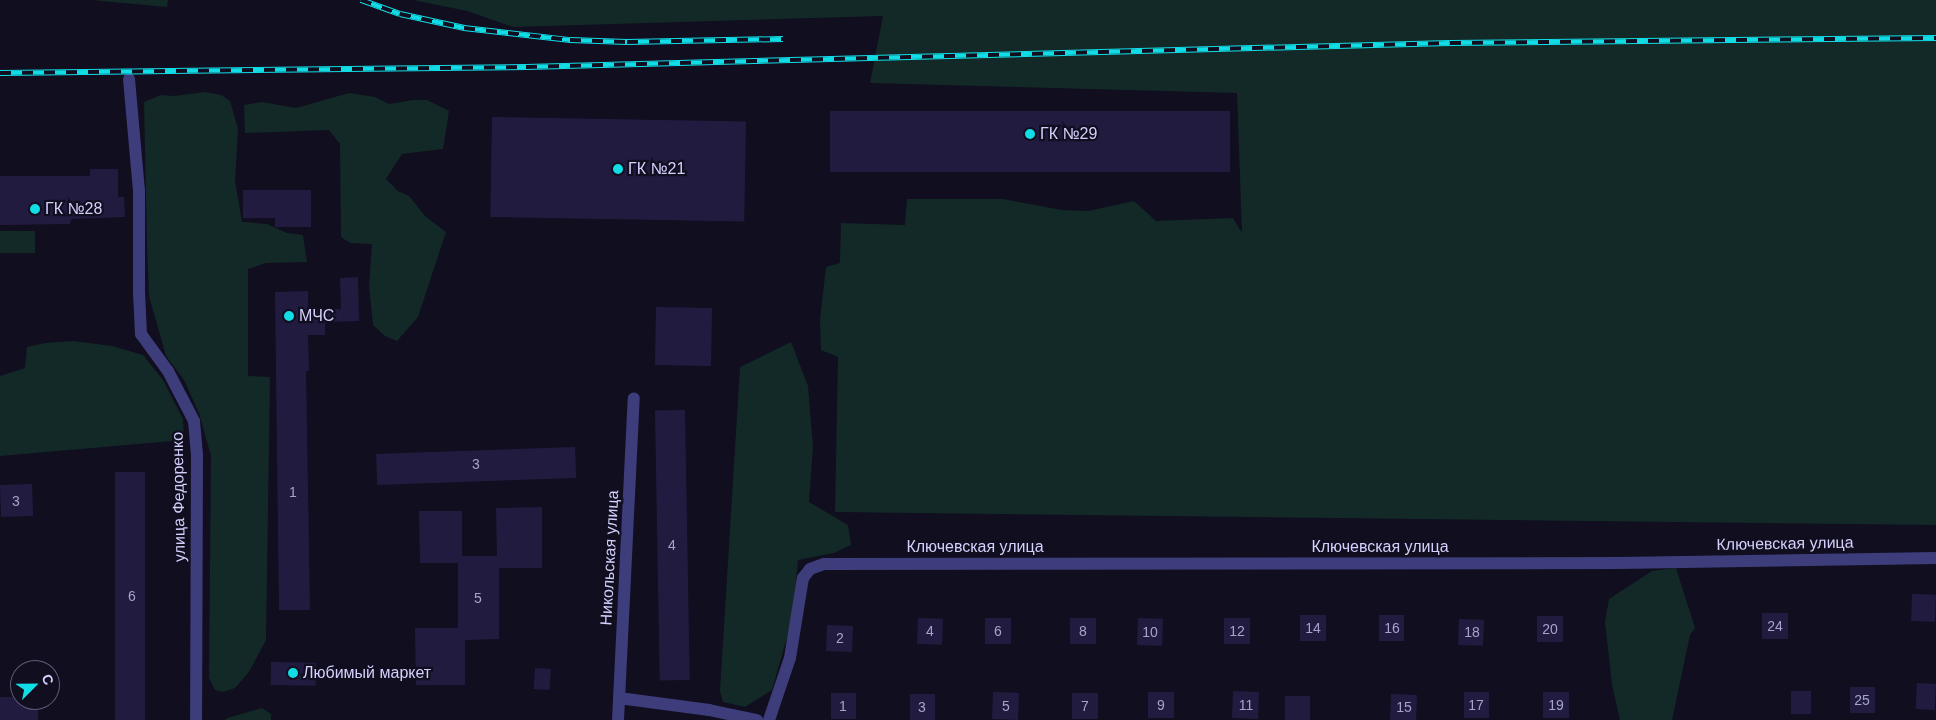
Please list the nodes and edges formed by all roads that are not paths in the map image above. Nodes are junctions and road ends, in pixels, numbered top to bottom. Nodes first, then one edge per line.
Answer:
1 (130, 79) dead end
2 (634, 398) dead end
3 (1936, 558) edge
4 (619, 698) junction
5 (196, 720) edge
6 (618, 720) edge
7 (757, 720) edge
8 (769, 720) edge

1 - 5 street, улица Федоренко
2 - 4 street, Никольская улица
3 - 8 street, Ключевская улица
4 - 6 street, Никольская улица
4 - 7 street

